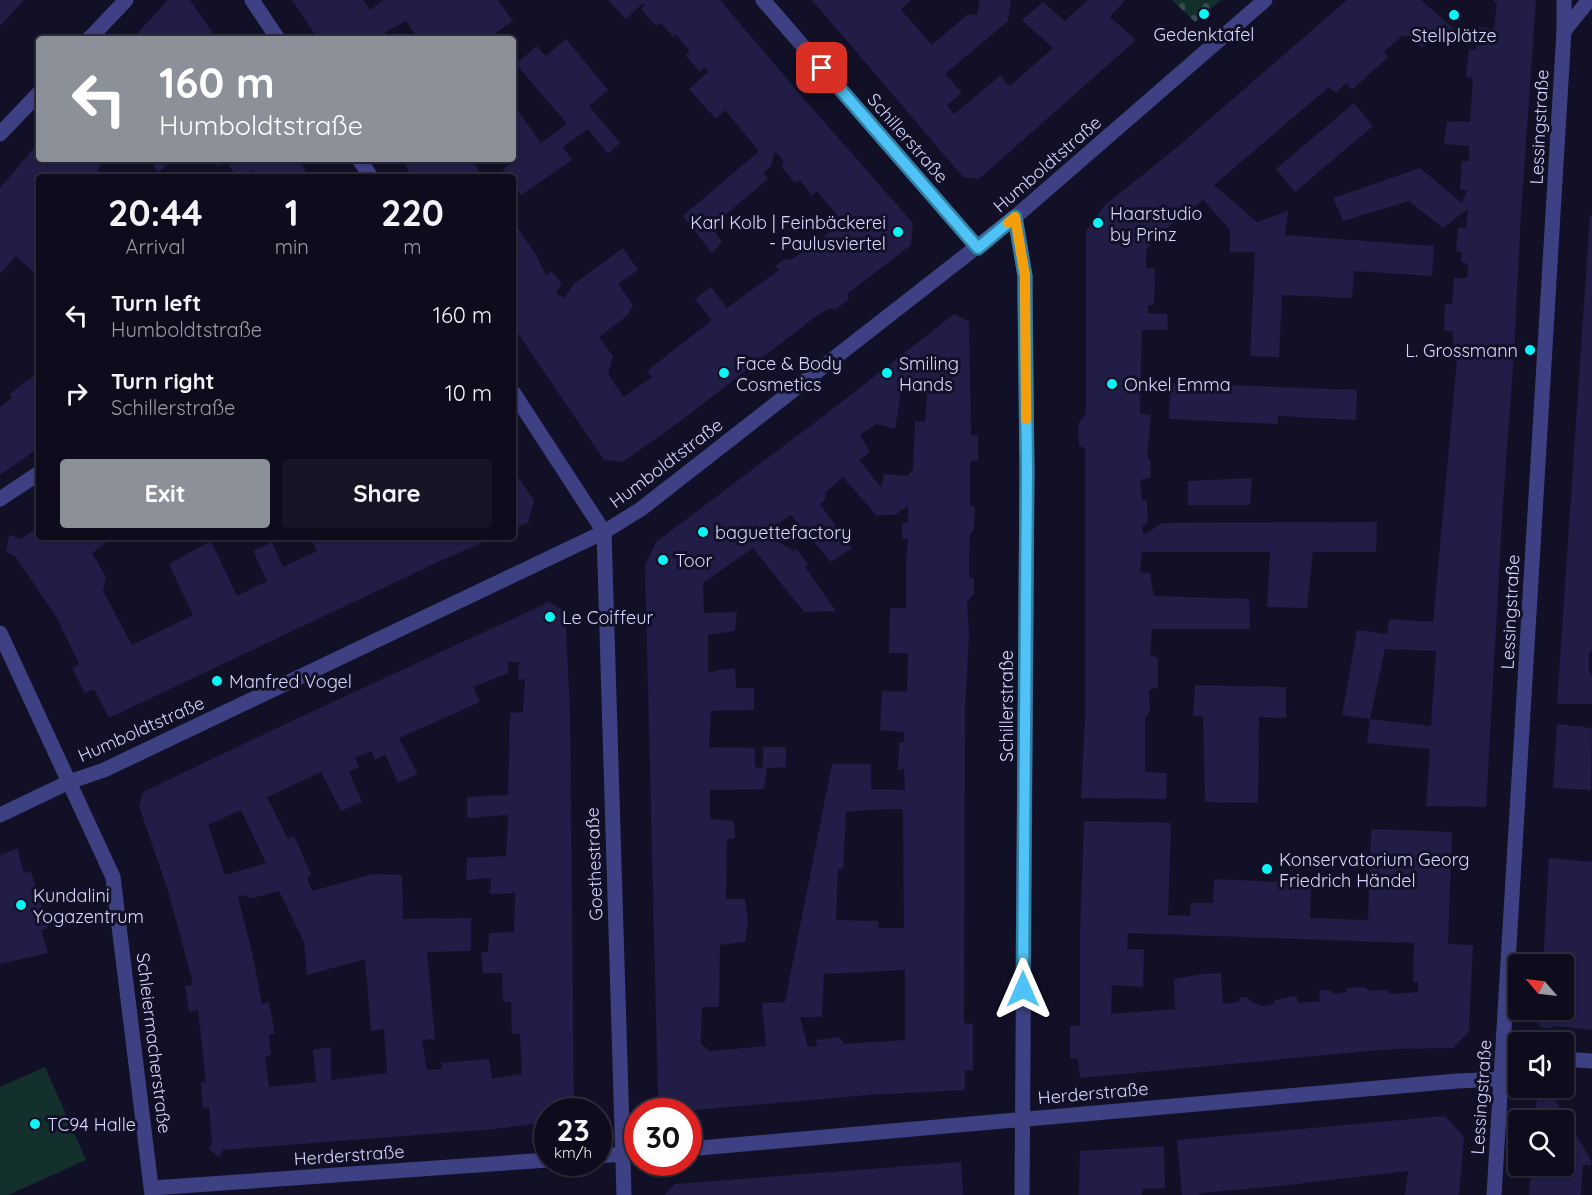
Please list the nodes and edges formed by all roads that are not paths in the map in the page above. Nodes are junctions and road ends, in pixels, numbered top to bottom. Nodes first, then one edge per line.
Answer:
1 (126, 0) edge
2 (252, 0) edge
3 (763, 0) edge
4 (1265, 0) edge
5 (1563, 0) edge
6 (1589, 0) edge
7 (1564, 31) junction
8 (92, 36) edge
9 (276, 36) edge
10 (36, 96) edge
11 (0, 134) edge
12 (1015, 217) junction
13 (978, 248) junction
14 (516, 397) edge
15 (36, 475) edge
16 (0, 499) edge
17 (604, 532) junction
18 (0, 633) edge
19 (69, 782) junction
20 (0, 815) edge
21 (1512, 1032) edge
22 (1574, 1060) edge
23 (1592, 1061) edge
24 (1508, 1064) edge
25 (1502, 1079) junction
26 (1022, 1119) junction
27 (702, 1148) edge
28 (612, 1155) edge
29 (622, 1155) junction
30 (534, 1161) edge
31 (152, 1192) edge
32 (624, 1195) edge
33 (1022, 1195) edge
34 (1494, 1195) edge

1 - 8 street
2 - 9 street
3 - 13 street, Schillerstraße
4 - 12 street, Humboldtstraße
5 - 7 street, Lessingstraße
6 - 7 street
7 - 21 street, Lessingstraße
10 - 11 street
12 - 13 street, Humboldtstraße
12 - 26 street, Schillerstraße
13 - 17 street, Humboldtstraße
14 - 17 street
15 - 16 street
17 - 19 street, Humboldtstraße
17 - 29 street, Goethestraße
18 - 19 street, Schleiermacherstraße
19 - 20 street, Humboldtstraße
19 - 31 street, Schleiermacherstraße
22 - 23 street
24 - 25 street, Lessingstraße
25 - 26 street, Herderstraße
25 - 34 street, Lessingstraße
26 - 27 street, Herderstraße
26 - 33 street, Schillerstraße
28 - 29 street
29 - 32 street, Goethestraße
30 - 31 street, Herderstraße

